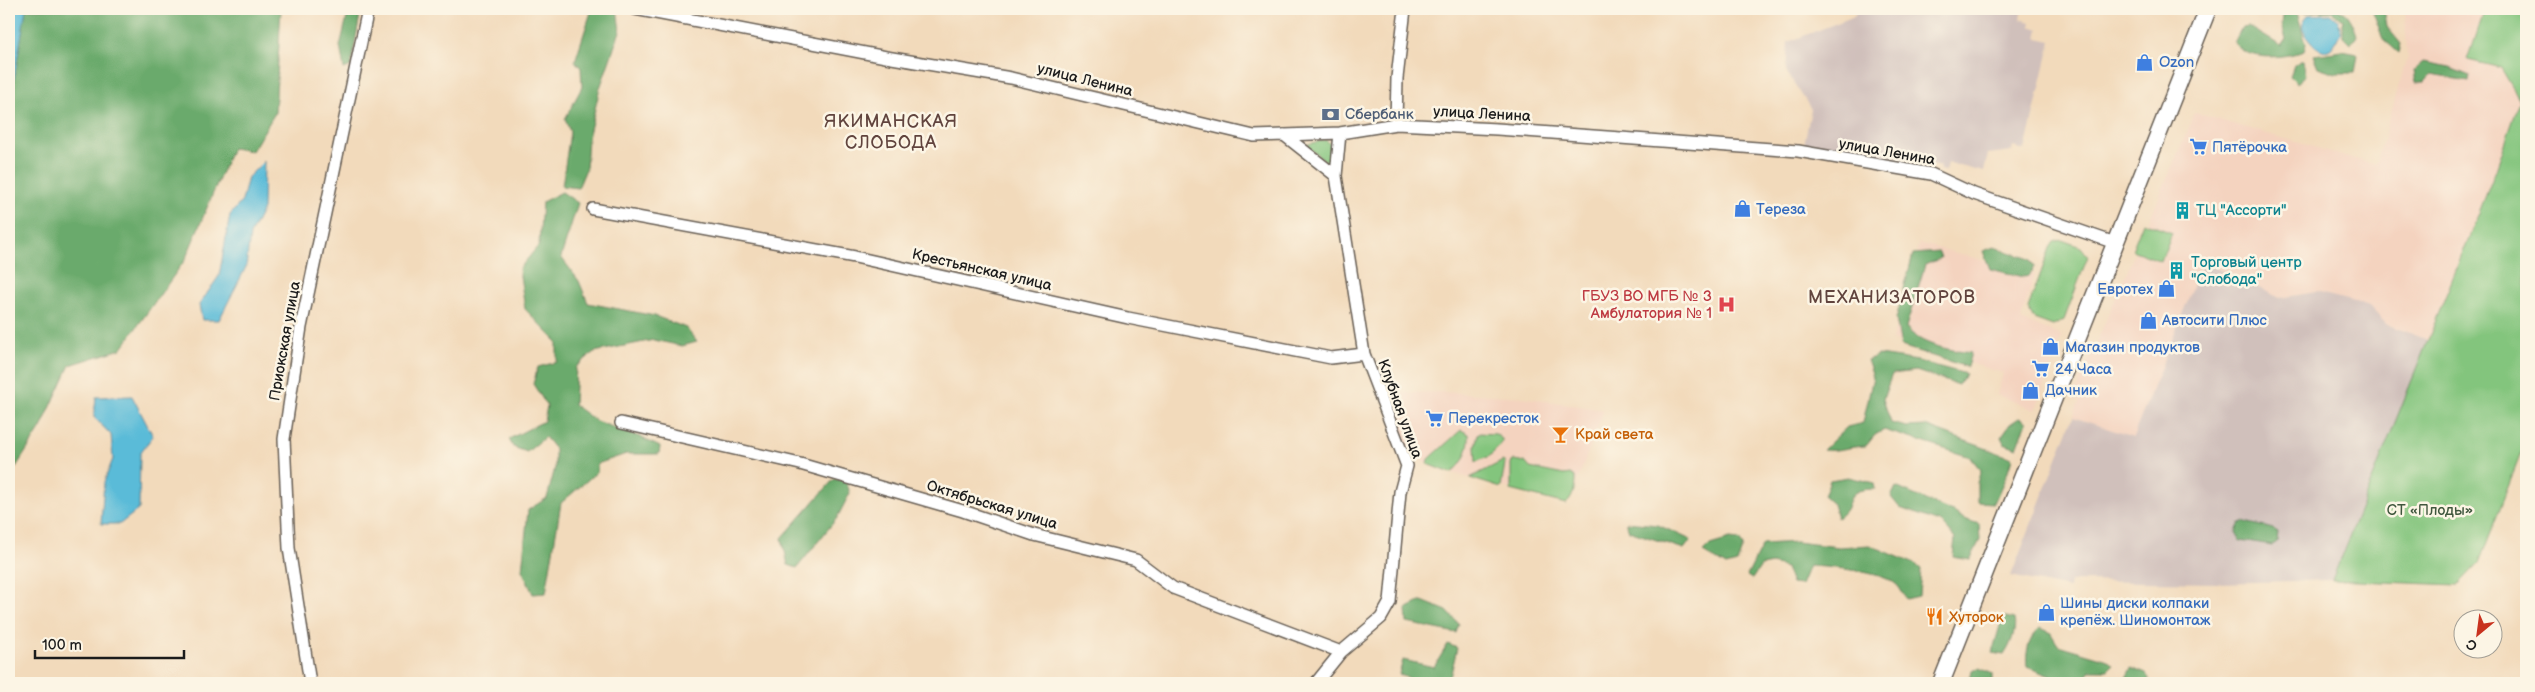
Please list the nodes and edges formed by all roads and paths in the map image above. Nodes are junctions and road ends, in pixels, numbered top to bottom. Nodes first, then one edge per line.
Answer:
1 (368, 9) edge
2 (636, 9) edge
3 (1405, 9) edge
4 (2208, 9) edge
5 (1396, 124) junction
6 (1340, 133) junction
7 (1284, 135) junction
8 (1336, 176) junction
9 (593, 208) dead end
10 (2115, 243) junction
11 (1364, 354) junction
12 (621, 422) dead end
13 (1341, 652) junction
14 (310, 683) edge
15 (1316, 683) edge
16 (1941, 683) edge

1 - 14 street, Приокская улица
2 - 7 street, улица Ленина
3 - 5 street
4 - 10 main road
5 - 6 street, улица Ленина
5 - 10 street, улица Ленина
6 - 7 street, улица Ленина
6 - 8 street, Клубная улица
7 - 8 street
8 - 11 street, Клубная улица
9 - 11 street, Крестьянская улица
10 - 16 main road
11 - 13 street, Клубная улица
12 - 13 street, Октябрьская улица
13 - 15 street, Клубная улица

